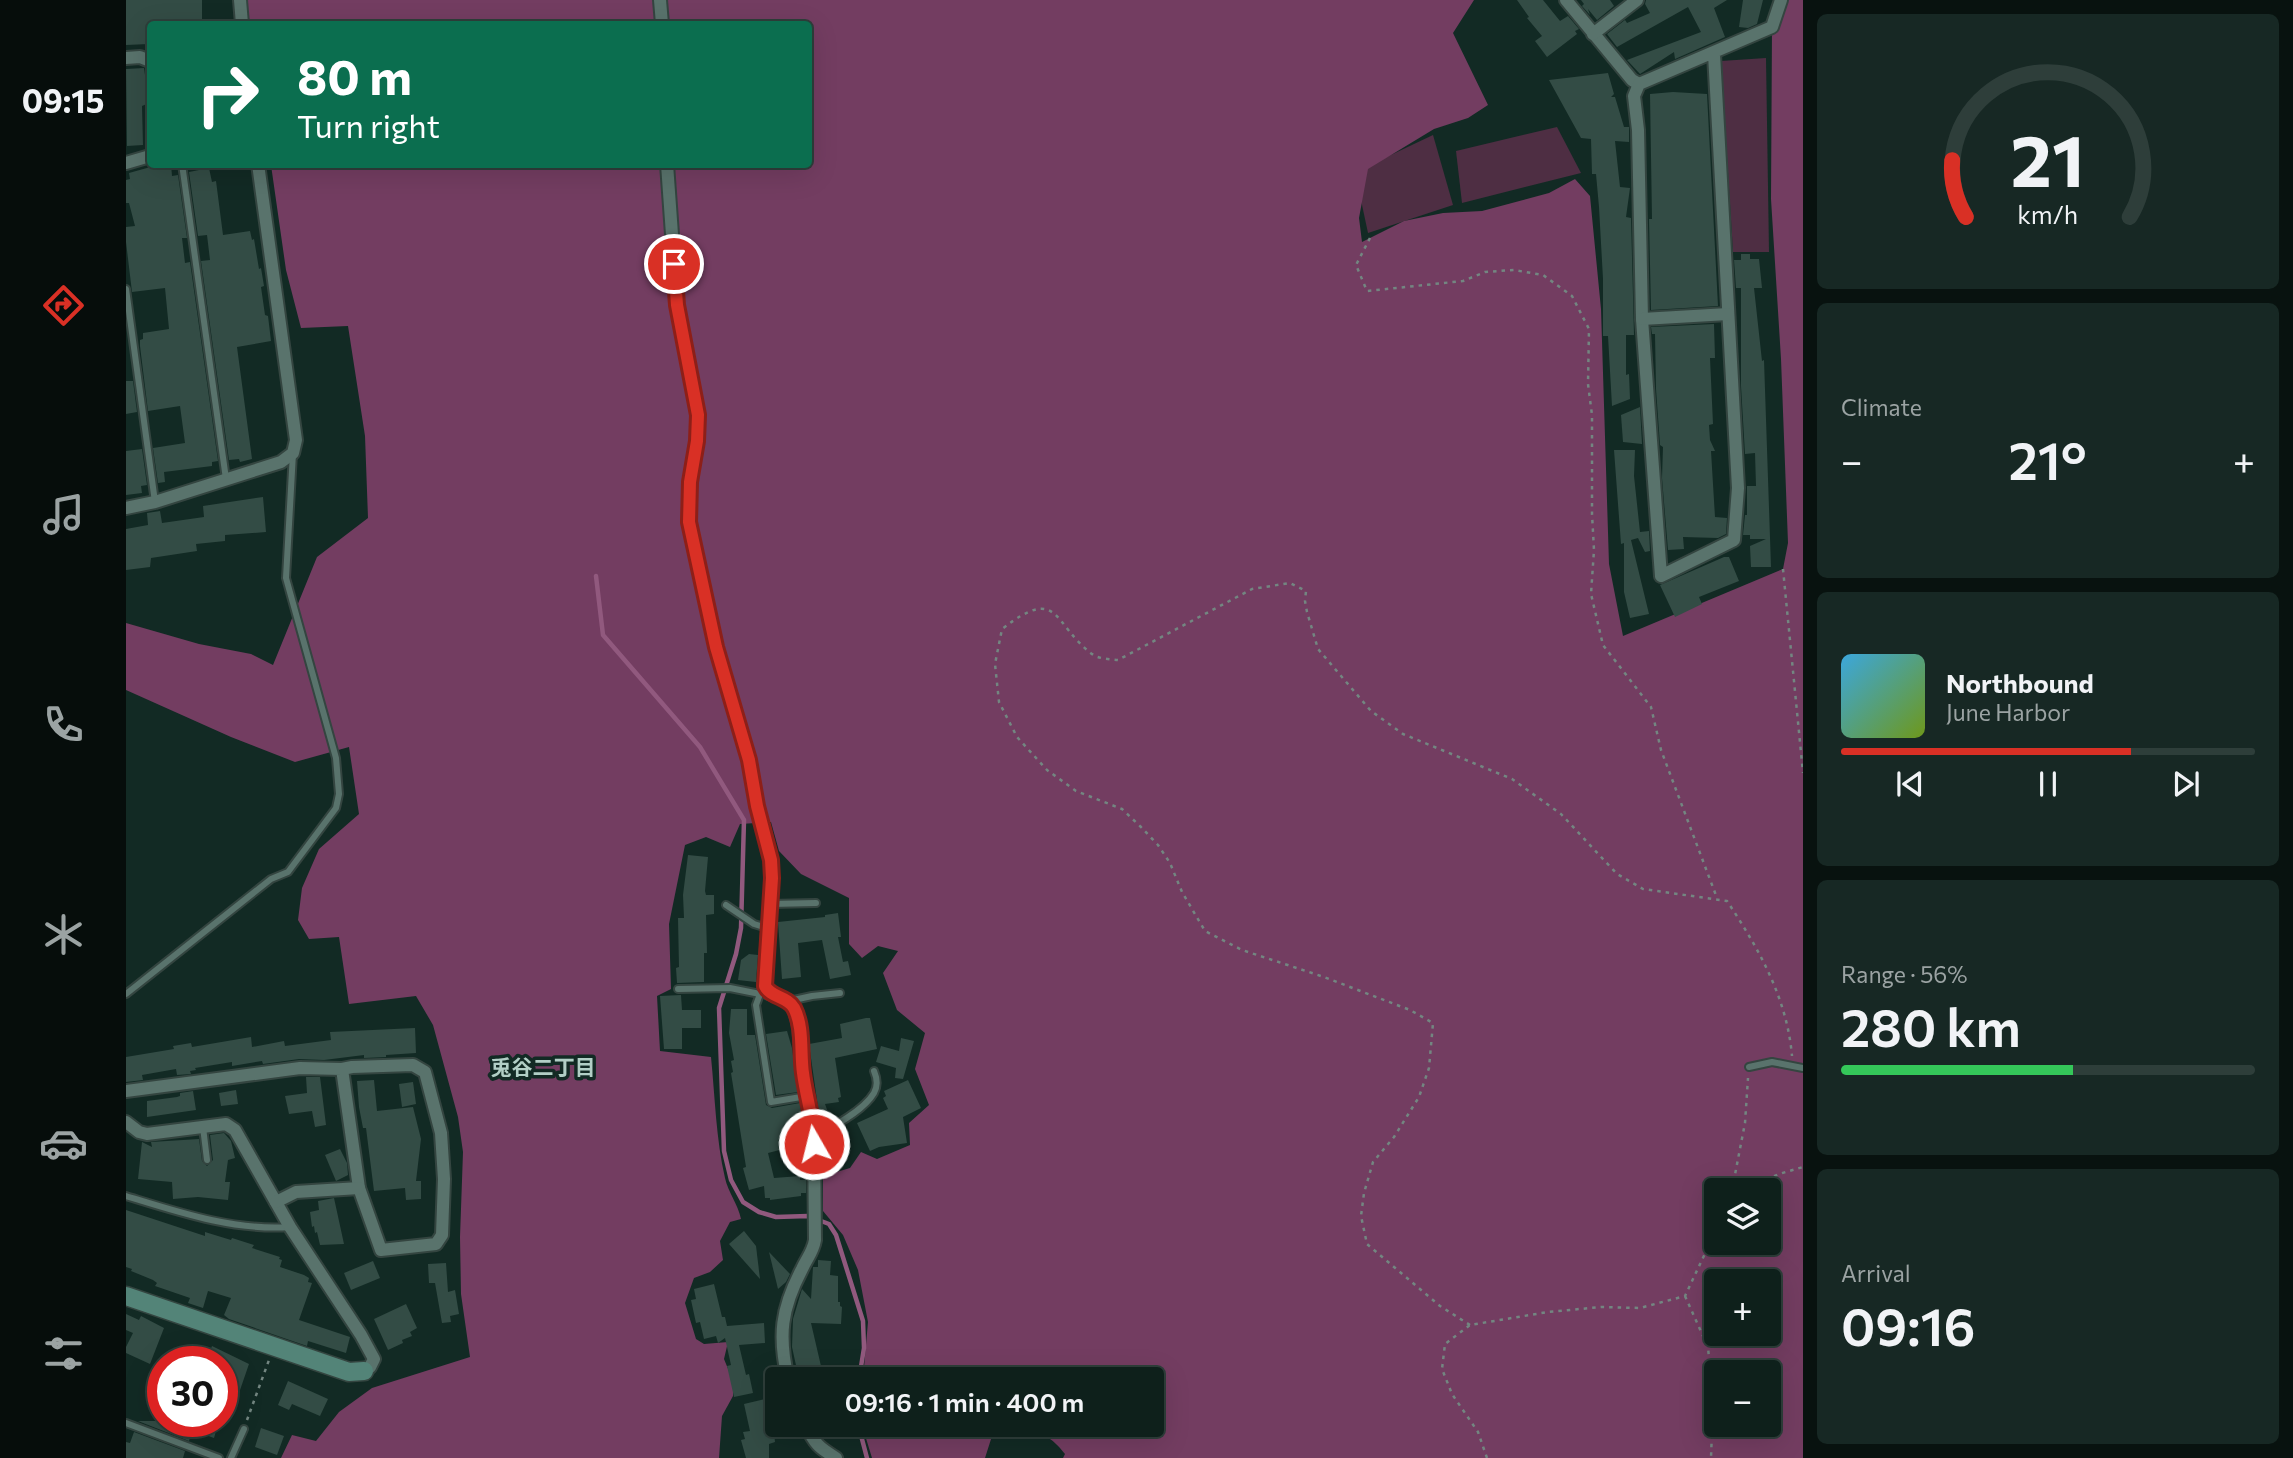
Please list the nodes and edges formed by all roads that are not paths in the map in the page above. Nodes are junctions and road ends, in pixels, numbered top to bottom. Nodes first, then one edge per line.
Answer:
1 (240, 0) edge
2 (660, 0) edge
3 (1566, 0) edge
4 (1637, 0) edge
5 (1781, 0) edge
6 (243, 21) edge
7 (662, 21) edge
8 (1593, 34) junction
9 (1714, 54) junction
10 (126, 58) edge
11 (147, 60) edge
12 (1639, 84) junction
13 (147, 157) edge
14 (126, 163) edge
15 (183, 168) edge
16 (259, 168) edge
17 (667, 168) edge
18 (126, 289) edge
19 (1728, 314) junction
20 (1642, 319) junction
21 (293, 453) junction
22 (226, 479) junction
23 (155, 502) junction
24 (126, 508) edge
25 (816, 903) dead end
26 (770, 904) junction
27 (726, 905) dead end
28 (767, 928) junction
29 (678, 989) dead end
30 (763, 991) junction
31 (840, 993) dead end
32 (126, 994) edge
33 (789, 1001) junction
34 (1749, 1067) road end
35 (342, 1069) junction
36 (1803, 1069) edge
37 (874, 1071) dead end
38 (126, 1091) edge
39 (807, 1096) junction
40 (126, 1122) edge
41 (203, 1126) junction
42 (814, 1136) junction
43 (206, 1160) dead end
44 (359, 1188) junction
45 (126, 1196) edge
46 (276, 1202) junction
47 (290, 1227) junction
48 (126, 1296) edge
49 (786, 1367) edge
50 (364, 1371) joint
51 (126, 1423) edge
52 (244, 1429) road end
53 (811, 1437) edge
54 (819, 1454) edge
55 (219, 1458) edge
56 (231, 1458) edge
57 (836, 1458) edge

1 - 6 street
2 - 7 street
3 - 8 street
4 - 8 street
5 - 9 street
8 - 12 street
9 - 12 street
9 - 19 street
10 - 11 street
12 - 20 street
13 - 14 street
15 - 22 lane
16 - 21 street
17 - 26 street
18 - 23 lane
19 - 20 street
19 - 20 street
21 - 22 street
21 - 32 lane
22 - 23 street
23 - 24 street
25 - 26 lane
26 - 28 street
27 - 28 lane
28 - 30 street
29 - 30 lane
30 - 33 street
30 - 39 lane
31 - 33 lane
33 - 39 street
34 - 36 lane
35 - 38 street
35 - 44 street
35 - 44 street
37 - 42 lane
39 - 42 street
40 - 41 street
41 - 43 lane
41 - 46 street
42 - 49 street
44 - 46 street
45 - 47 lane
46 - 47 street
47 - 50 street
48 - 50 street
51 - 55 lane
52 - 56 lane
53 - 54 street
54 - 57 street

